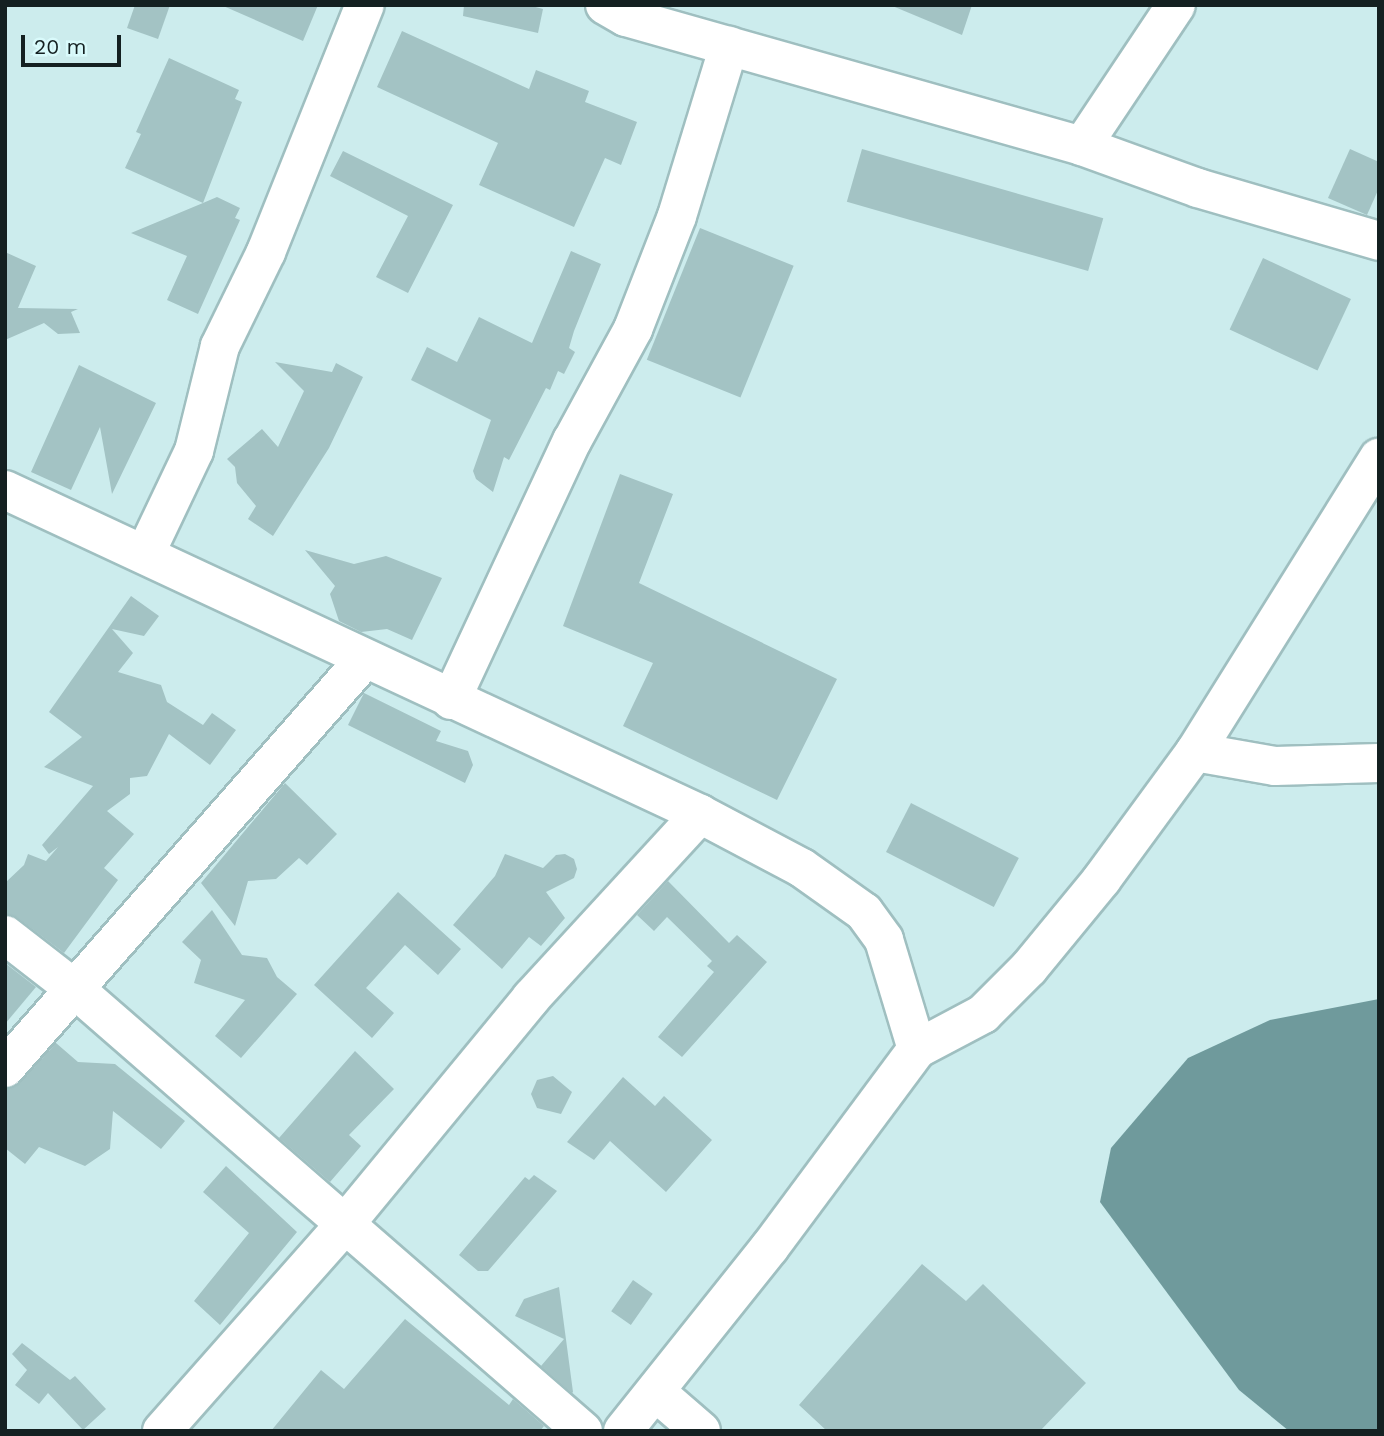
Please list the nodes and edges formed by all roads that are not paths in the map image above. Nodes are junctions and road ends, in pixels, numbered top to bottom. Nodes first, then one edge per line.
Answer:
1 (365, 5) edge
2 (605, 5) edge
3 (1176, 5) edge
4 (687, 19) edge
5 (729, 46) junction
6 (1082, 146) junction
7 (1379, 241) edge
8 (1379, 458) edge
9 (5, 489) edge
10 (146, 552) junction
11 (363, 661) junction
12 (451, 700) junction
13 (1195, 752) junction
14 (1379, 762) edge
15 (700, 814) junction
16 (5, 935) edge
17 (76, 990) junction
18 (917, 1049) junction
19 (5, 1068) edge
20 (345, 1224) junction
21 (657, 1393) junction
22 (162, 1431) edge
23 (583, 1431) edge
24 (623, 1431) edge
25 (701, 1431) edge

1 - 10 street
2 - 4 street
3 - 6 street
4 - 5 street
5 - 6 street
5 - 12 street
6 - 7 street
8 - 13 street
9 - 10 street
10 - 11 street
11 - 12 street
11 - 17 street
12 - 15 street
13 - 14 street
13 - 18 street
15 - 18 street
15 - 20 street
16 - 17 street
17 - 19 street
17 - 20 street
18 - 21 street
20 - 22 street
20 - 23 street
21 - 24 street
21 - 25 street

